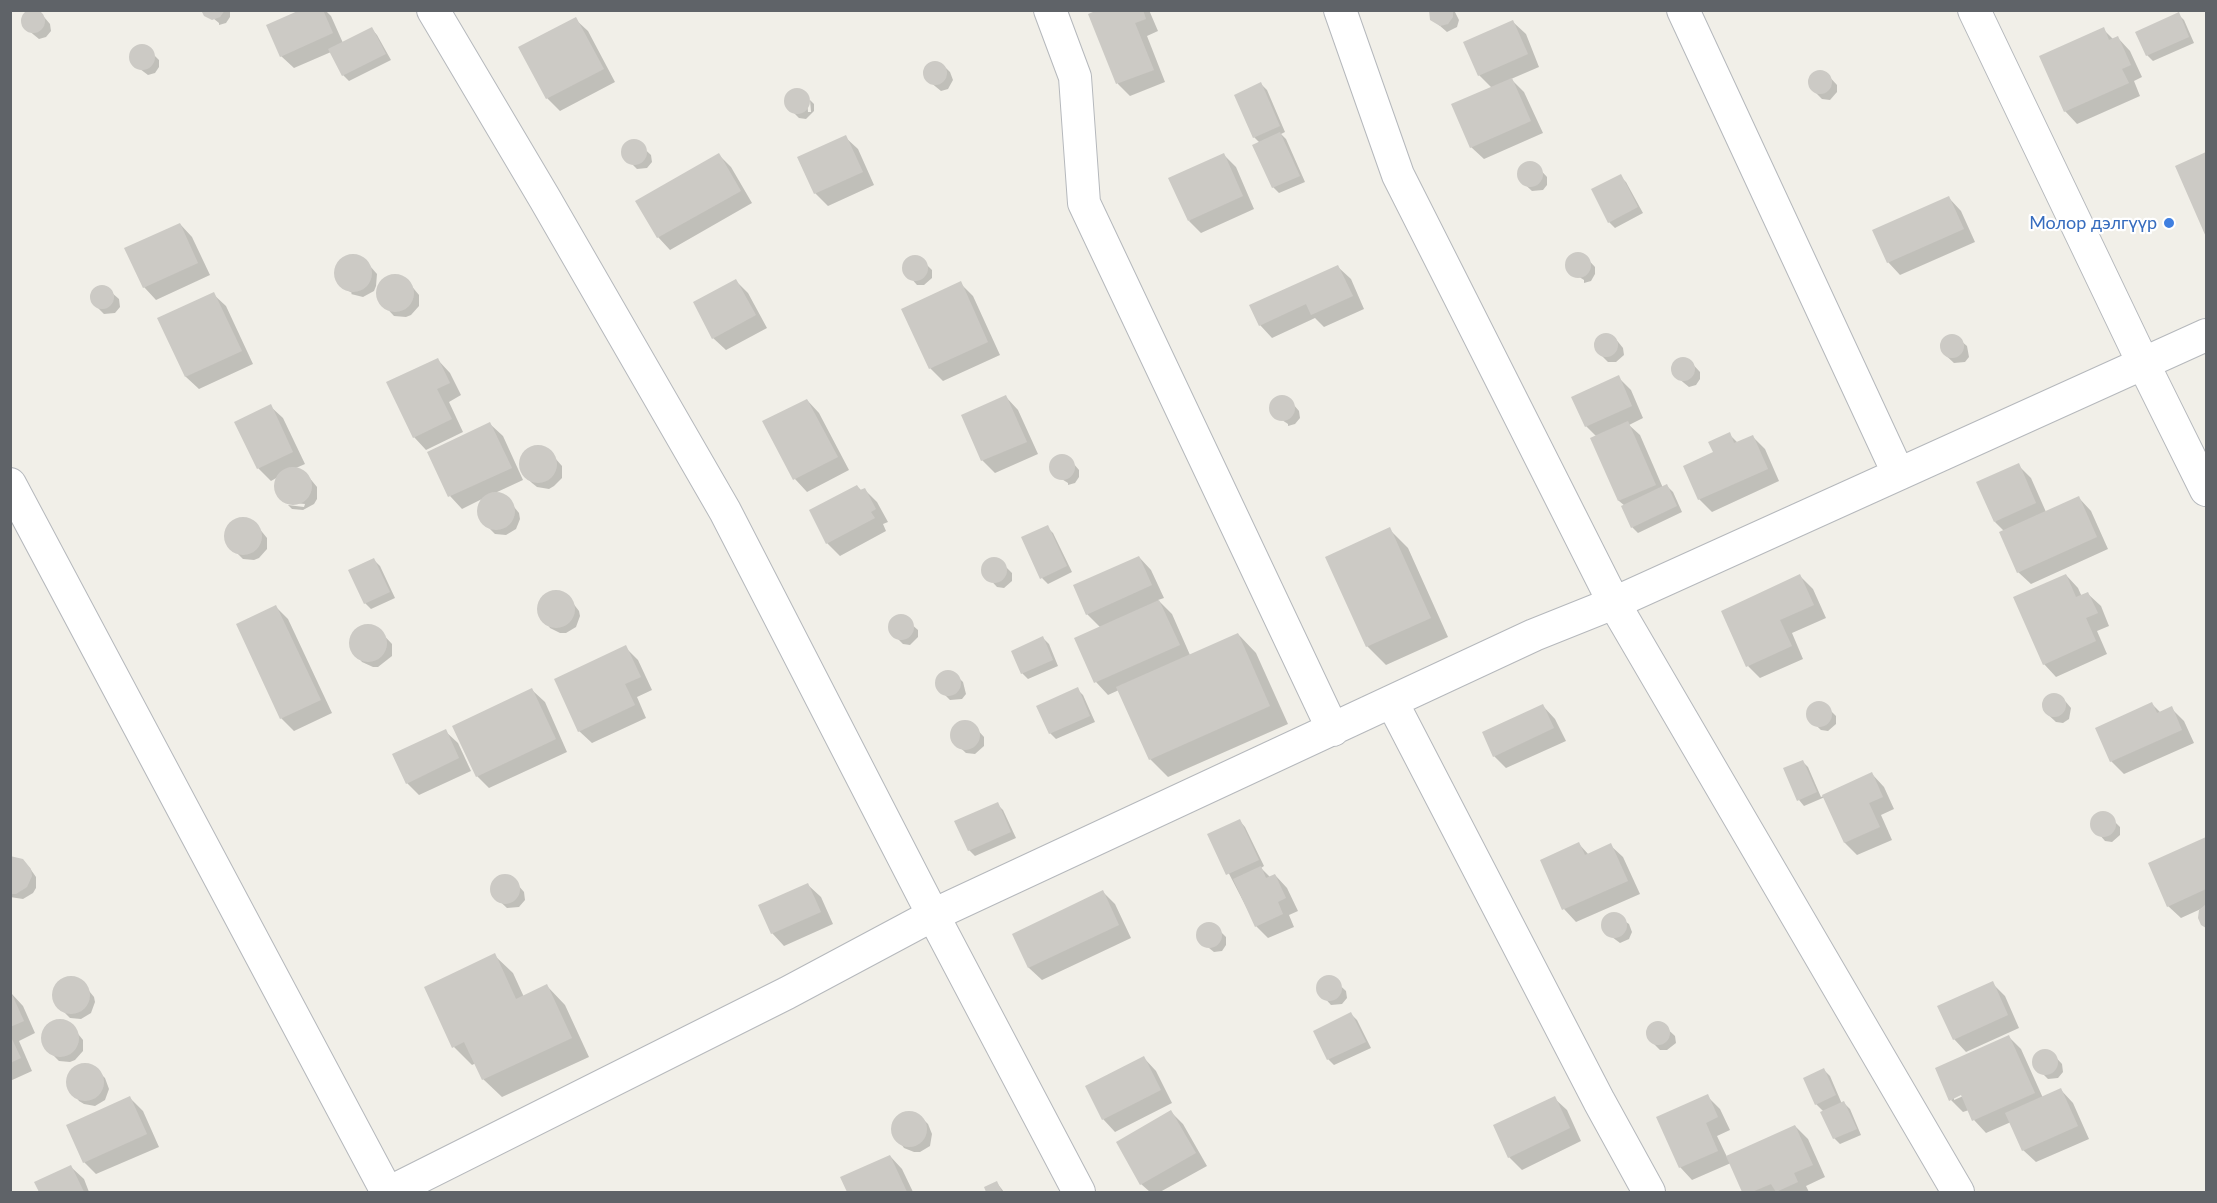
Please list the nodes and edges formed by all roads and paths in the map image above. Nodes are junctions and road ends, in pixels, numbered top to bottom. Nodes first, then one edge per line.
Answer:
1 (433, 10) edge
2 (1050, 10) edge
3 (1340, 10) edge
4 (1683, 10) edge
5 (1974, 10) edge
6 (2206, 335) edge
7 (2144, 365) junction
8 (1898, 473) junction
9 (10, 484) edge
10 (2206, 489) edge
11 (1614, 603) junction
12 (1392, 702) junction
13 (1332, 730) junction
14 (933, 915) junction
15 (389, 1192) edge
16 (1079, 1192) edge
17 (1648, 1192) edge
18 (1958, 1192) edge

1 - 14 street
2 - 13 street
3 - 11 street
4 - 8 street
5 - 7 street
6 - 7 street
7 - 8 street
7 - 10 street
8 - 11 street
9 - 15 street
11 - 12 street
11 - 18 street
12 - 13 street
12 - 17 street
13 - 14 street
14 - 15 street
14 - 16 street

